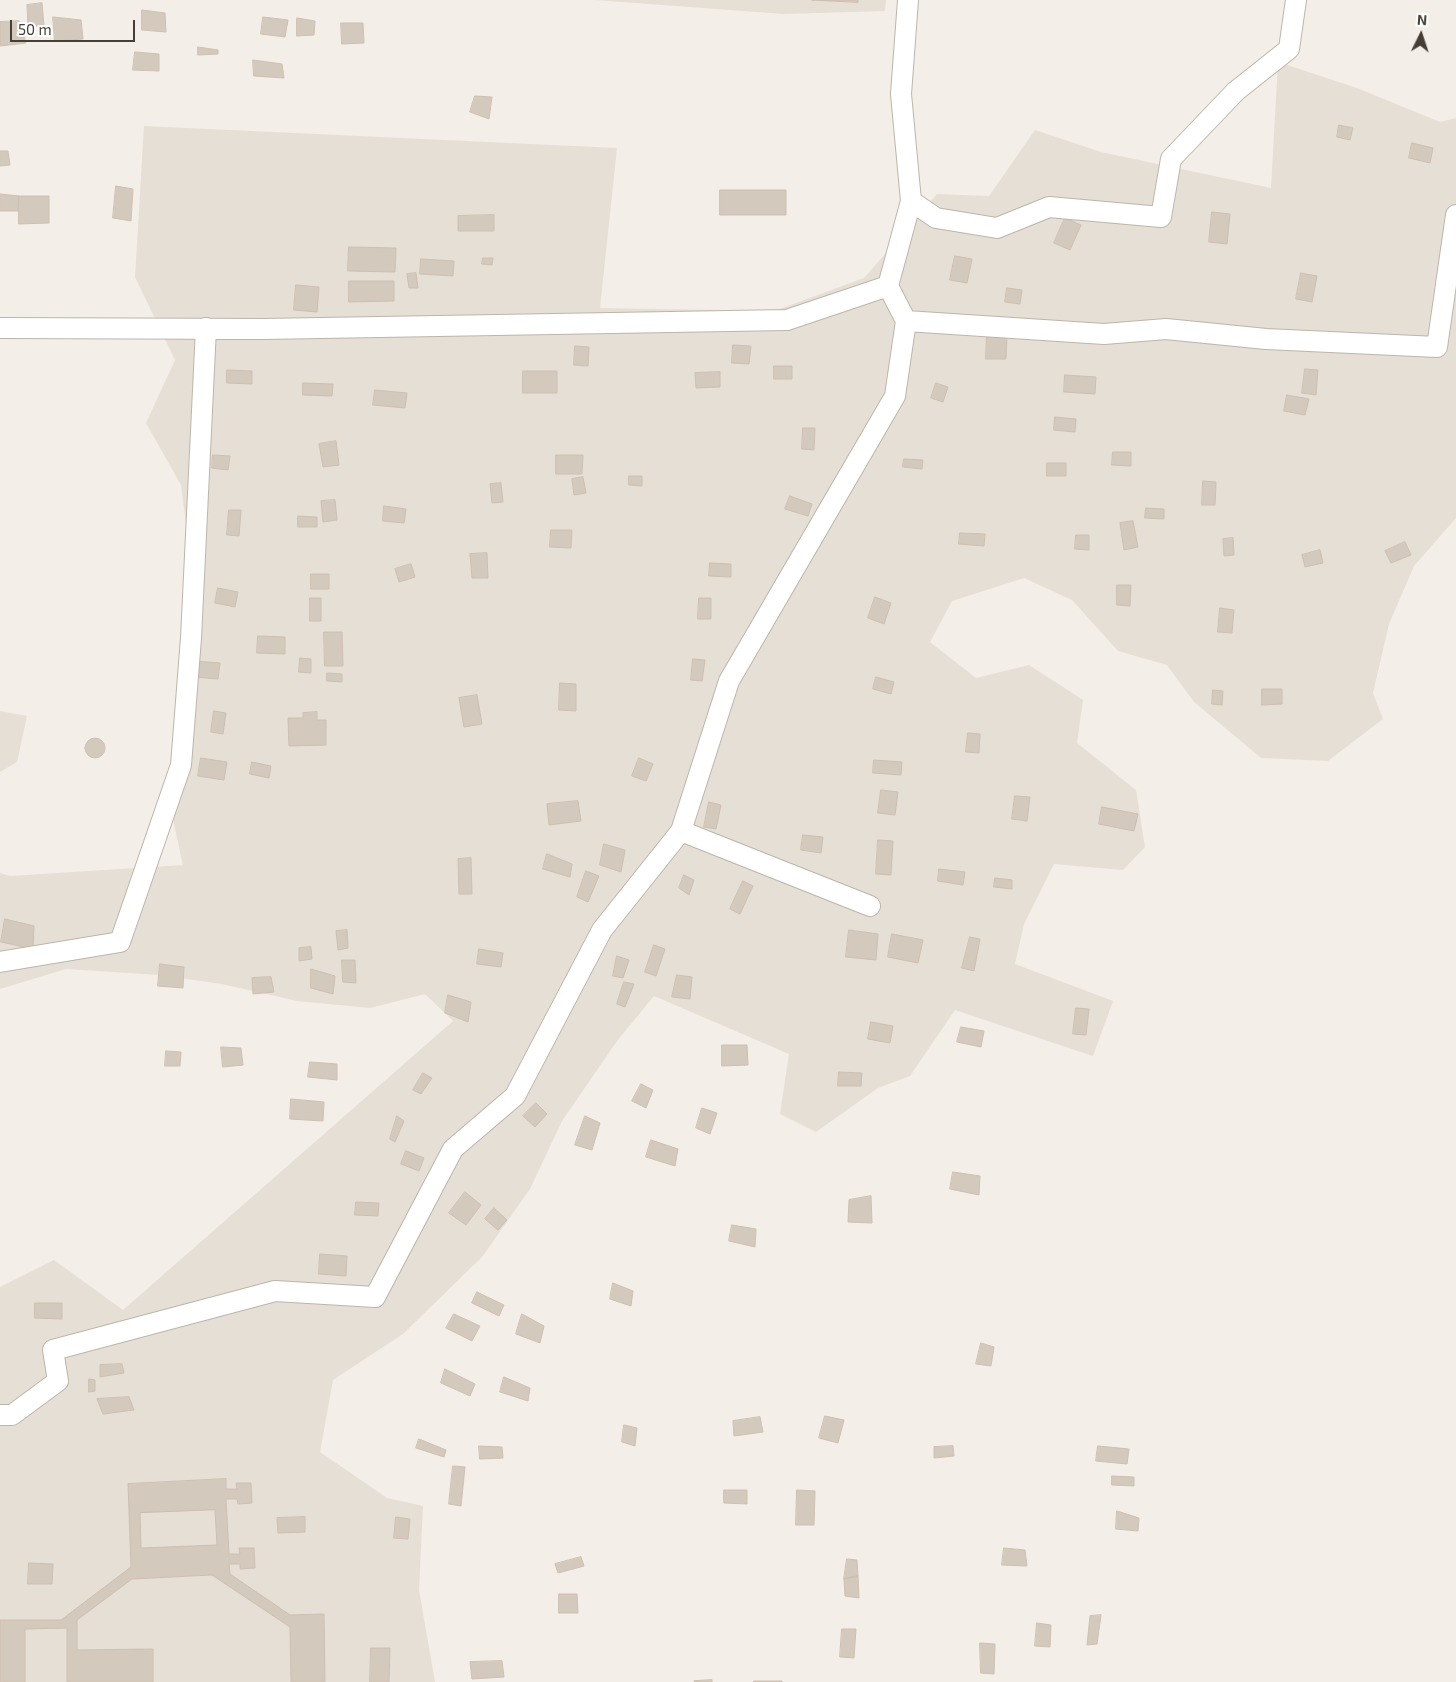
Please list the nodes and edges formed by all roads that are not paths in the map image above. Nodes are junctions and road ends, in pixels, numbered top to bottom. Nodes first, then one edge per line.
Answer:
1 (908, 0) edge
2 (1296, 0) edge
3 (911, 201) junction
4 (1456, 215) edge
5 (888, 286) junction
6 (906, 321) junction
7 (0, 328) edge
8 (206, 328) junction
9 (681, 831) junction
10 (870, 906) dead end
11 (0, 962) edge
12 (0, 1415) edge

1 - 3 street
2 - 3 street
3 - 5 street
4 - 6 street
5 - 6 street
5 - 8 street
6 - 9 street
7 - 8 street
8 - 11 street
9 - 10 street
9 - 12 street

